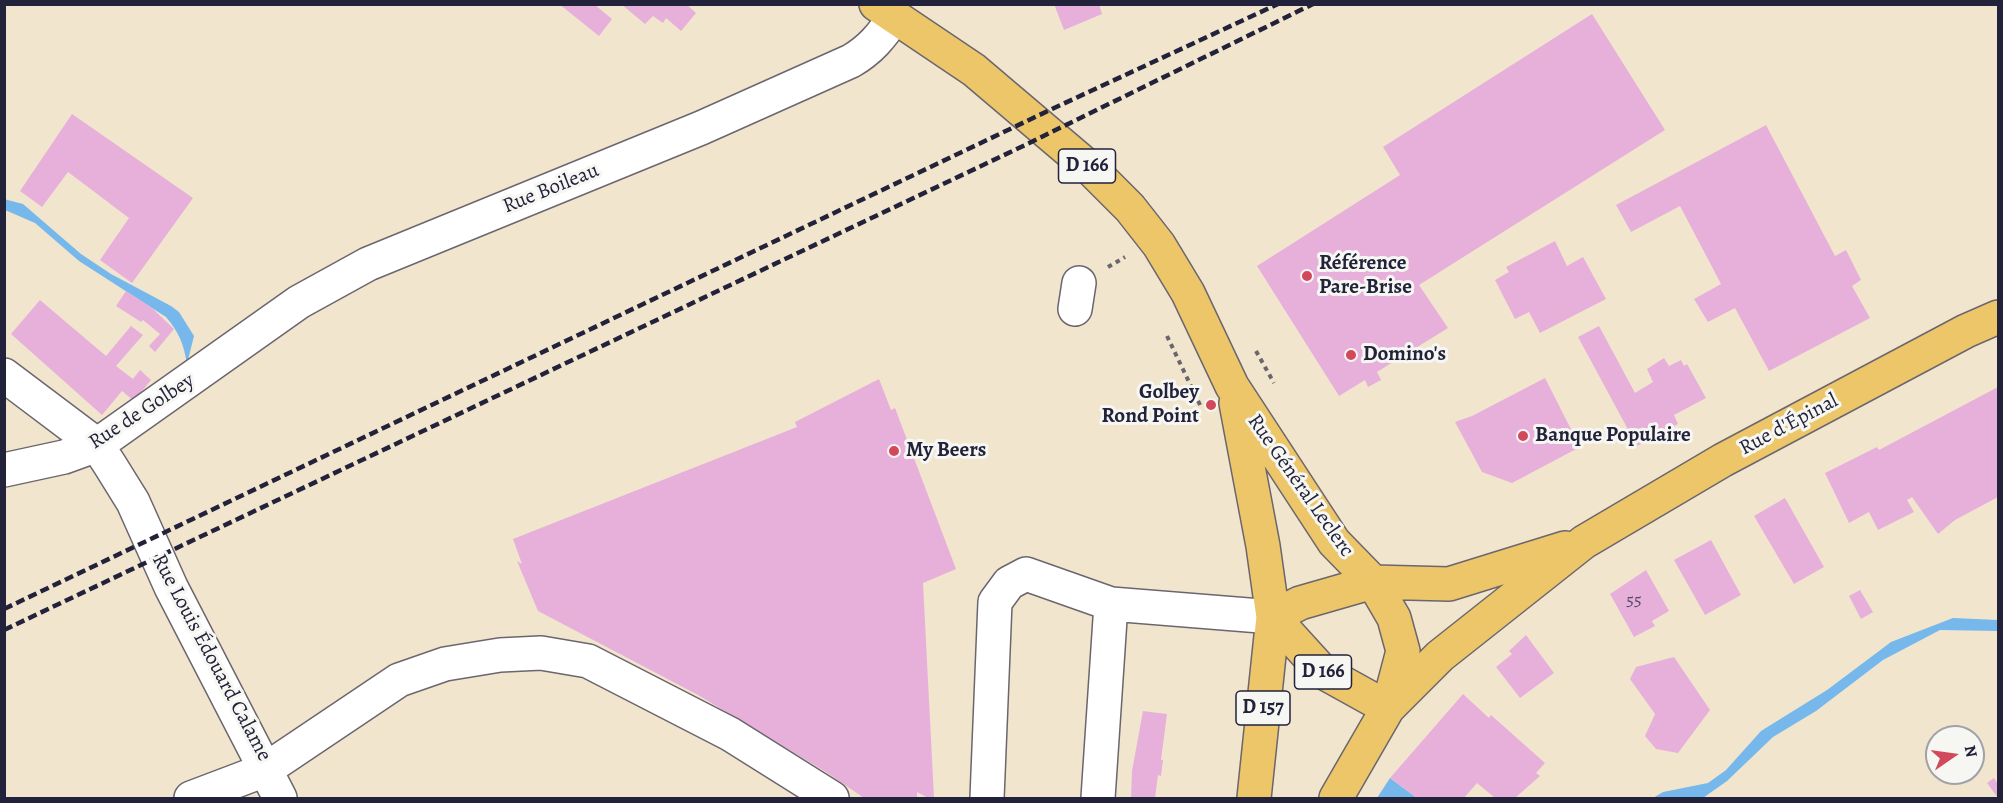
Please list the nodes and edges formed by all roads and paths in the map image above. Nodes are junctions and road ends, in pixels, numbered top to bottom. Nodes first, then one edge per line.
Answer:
1 (885, 11) edge
2 (1154, 239) junction
3 (1077, 296) dead end
4 (1998, 317) edge
5 (208, 368) joint
6 (4, 375) edge
7 (1232, 386) junction
8 (97, 445) junction
9 (4, 470) edge
10 (1584, 542) junction
11 (1373, 582) junction
12 (1111, 604) junction
13 (1273, 617) junction
14 (1388, 708) junction
15 (265, 770) junction
16 (1344, 793) edge
17 (191, 798) edge
18 (280, 798) edge
19 (832, 798) edge
20 (987, 798) edge
21 (1098, 798) edge
22 (1254, 798) edge

1 - 2 main road, Rue Général Leclerc / D 166
1 - 5 street, Rue Boileau
2 - 3 path
2 - 7 main road, Rue Général Leclerc / D 166
4 - 10 main road, Rue d'Épinal
5 - 8 street, Rue de Golbey
6 - 8 street, Rue Louis Édouard Calame
7 - 11 main road, Rue Général Leclerc / D 166
7 - 13 main road, Rue Général Leclerc / D 166
8 - 9 street, Rue de Golbey
8 - 15 street, Rue Louis Édouard Calame
10 - 11 main road, Rue d'Épinal
10 - 14 main road, Rue d'Épinal
11 - 13 main road, Rue d'Épinal
11 - 14 main road, D 166
12 - 13 street
12 - 20 street
12 - 21 street
13 - 14 main road, D 166
13 - 22 main road, D 157
14 - 16 main road, Rue d'Épinal
15 - 17 street
15 - 18 street
15 - 19 street, Rue Louis Édouard Calame

